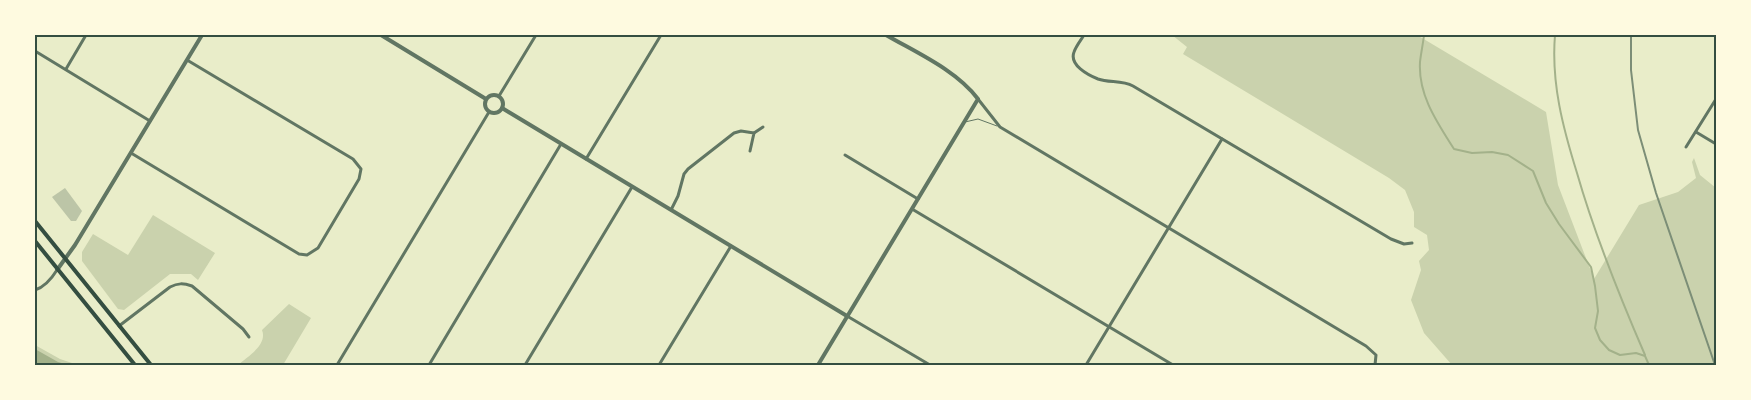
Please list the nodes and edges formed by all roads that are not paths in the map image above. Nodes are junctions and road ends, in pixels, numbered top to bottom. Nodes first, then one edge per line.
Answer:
1 (86, 35) edge
2 (202, 35) edge
3 (381, 35) edge
4 (536, 35) edge
5 (661, 35) edge
6 (886, 35) edge
7 (1084, 35) edge
8 (35, 51) edge
9 (187, 60) junction
10 (66, 69) junction
11 (499, 96) junction
12 (486, 99) junction
13 (978, 99) junction
14 (1716, 99) edge
15 (502, 108) junction
16 (489, 112) junction
17 (150, 121) junction
18 (964, 123) junction
19 (762, 127) dead end
20 (1000, 127) junction
21 (1696, 132) junction
22 (754, 133) junction
23 (1222, 139) junction
24 (561, 144) junction
25 (1716, 144) edge
26 (1686, 147) dead end
27 (750, 151) dead end
28 (131, 153) junction
29 (844, 156) dead end
30 (586, 159) junction
31 (632, 187) junction
32 (918, 199) junction
33 (912, 209) junction
34 (671, 210) junction
35 (35, 221) edge
36 (1169, 229) junction
37 (35, 241) edge
38 (1412, 243) dead end
39 (731, 246) junction
40 (65, 259) junction
41 (57, 270) junction
42 (35, 290) edge
43 (848, 316) junction
44 (119, 326) junction
45 (1109, 327) junction
46 (249, 337) dead end
47 (135, 365) edge
48 (151, 365) edge
49 (338, 365) edge
50 (429, 365) edge
51 (525, 365) edge
52 (659, 365) edge
53 (818, 365) edge
54 (930, 365) edge
55 (1086, 365) edge
56 (1173, 365) edge
57 (1376, 365) edge

1 - 10 street
2 - 9 street
3 - 12 street
4 - 11 street
5 - 30 street
6 - 13 street
7 - 23 street
8 - 10 street
9 - 17 street
9 - 28 street
10 - 17 street
11 - 12 street
11 - 15 street
12 - 16 street
13 - 18 street
13 - 20 street
14 - 21 street
15 - 16 street
15 - 24 street
16 - 49 street
17 - 28 street
18 - 20 lane
18 - 32 street
19 - 22 street
20 - 36 street
21 - 25 street
21 - 26 street
22 - 27 street
22 - 34 street
23 - 36 street
23 - 38 street
24 - 30 street
24 - 50 street
28 - 40 street
29 - 32 street
30 - 31 street
31 - 34 street
31 - 51 street
32 - 33 street
33 - 43 street
33 - 45 street
34 - 39 street
35 - 40 main road
36 - 45 street
36 - 57 street
37 - 41 main road
39 - 43 street
39 - 52 street
40 - 41 street
40 - 44 main road
41 - 42 street
41 - 47 main road
43 - 53 street
43 - 54 street
44 - 46 street
44 - 48 main road
45 - 55 street
45 - 56 street

